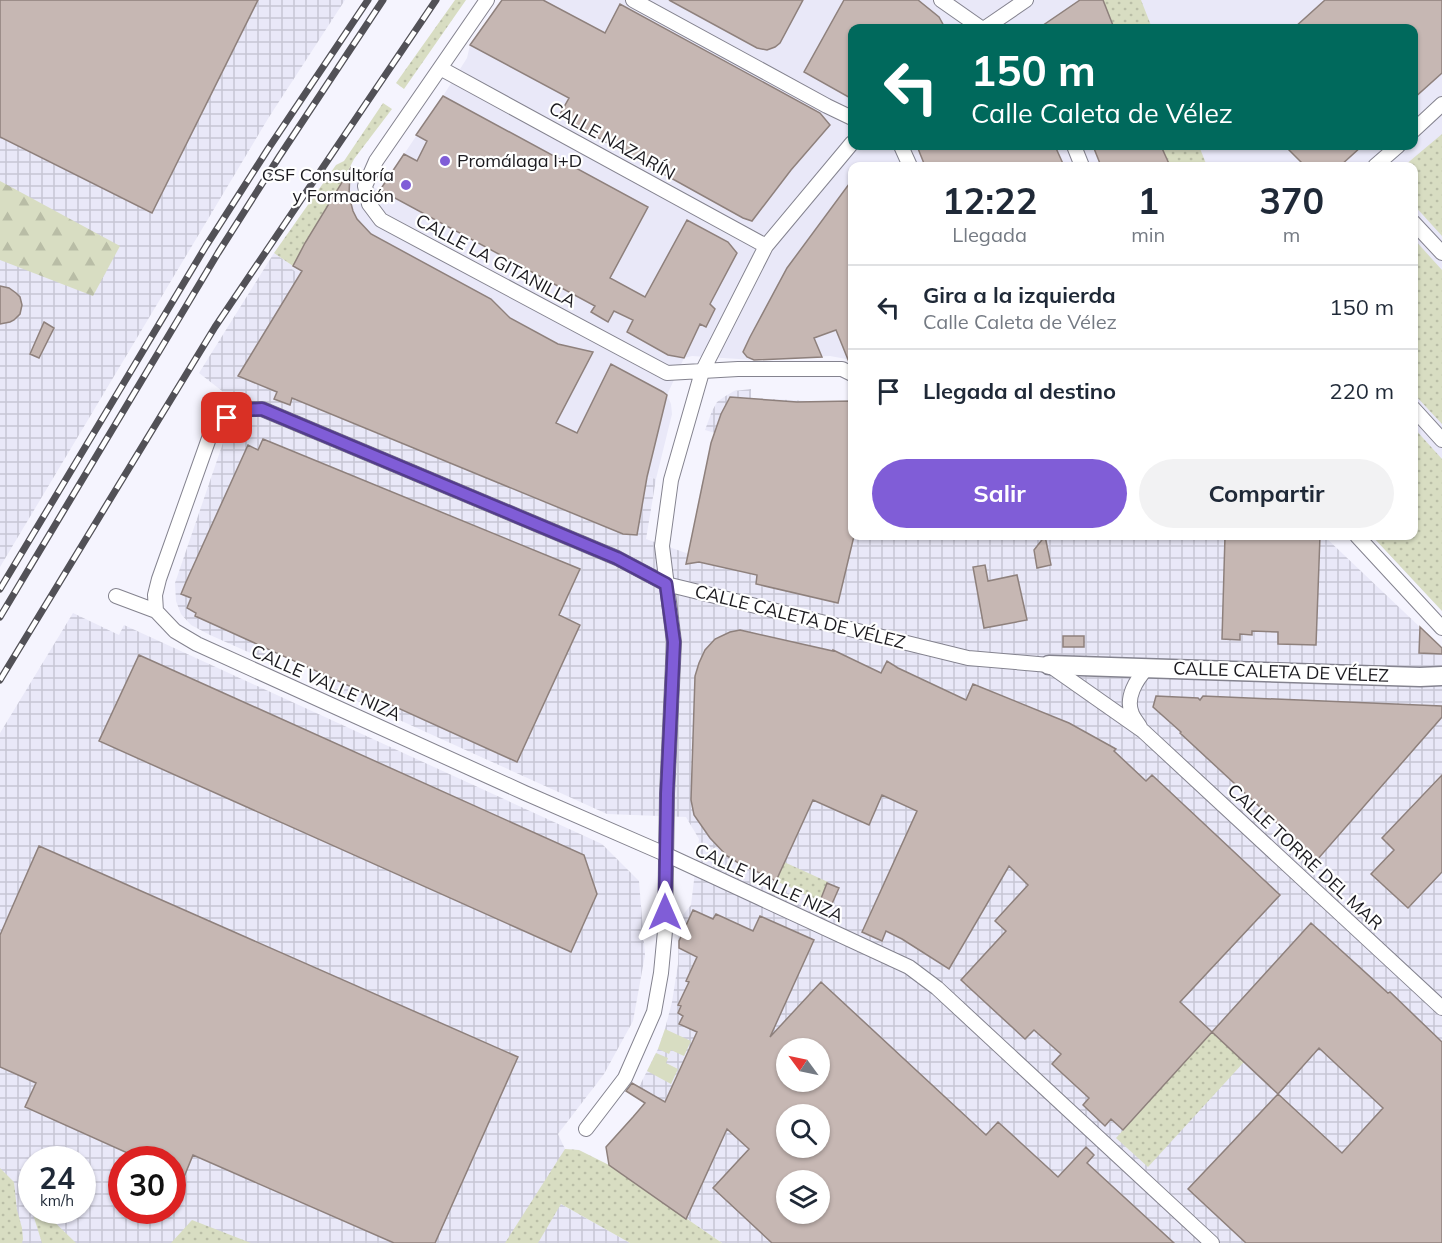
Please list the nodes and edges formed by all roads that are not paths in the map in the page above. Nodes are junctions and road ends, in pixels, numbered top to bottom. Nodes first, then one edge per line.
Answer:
1 (487, 0) edge
2 (633, 0) edge
3 (941, 0) edge
4 (1026, 0) edge
5 (977, 24) edge
6 (989, 24) edge
7 (440, 68) junction
8 (1442, 104) edge
9 (848, 116) edge
10 (1418, 126) edge
11 (848, 148) edge
12 (1393, 150) edge
13 (1380, 162) edge
14 (1418, 227) edge
15 (766, 246) junction
16 (1442, 253) edge
17 (702, 372) junction
18 (848, 372) edge
19 (1418, 414) edge
20 (1442, 440) edge
21 (1361, 540) edge
22 (666, 584) junction
23 (116, 596) dead end
24 (156, 612) junction
25 (1442, 628) edge
26 (1049, 665) junction
27 (1146, 668) junction
28 (1442, 676) edge
29 (1143, 731) junction
30 (665, 854) junction
31 (1442, 1008) edge
32 (586, 1129) dead end
33 (1212, 1243) edge

1 - 7 street, CALLE LA GITANILLA
2 - 9 street
3 - 5 street
4 - 6 street
7 - 15 street, CALLE NAZARÍN
7 - 17 street, CALLE LA GITANILLA
8 - 10 street
11 - 15 street
12 - 13 street
14 - 16 street
15 - 17 street
17 - 18 street
17 - 22 street
19 - 20 street
21 - 25 street
22 - 24 street, CALLE CALETA DE VÉLEZ
22 - 26 street, CALLE CALETA DE VÉLEZ
22 - 30 street
23 - 24 street, CALLE VALLE NIZA
24 - 30 street, CALLE VALLE NIZA
26 - 27 street, CALLE CALETA DE VÉLEZ
26 - 29 street, CALLE TORRE DEL MAR
27 - 28 street, CALLE CALETA DE VÉLEZ
27 - 29 street, CALLE TORRE DEL MAR
29 - 31 street, CALLE TORRE DEL MAR
30 - 32 street
30 - 33 street, CALLE VALLE NIZA

